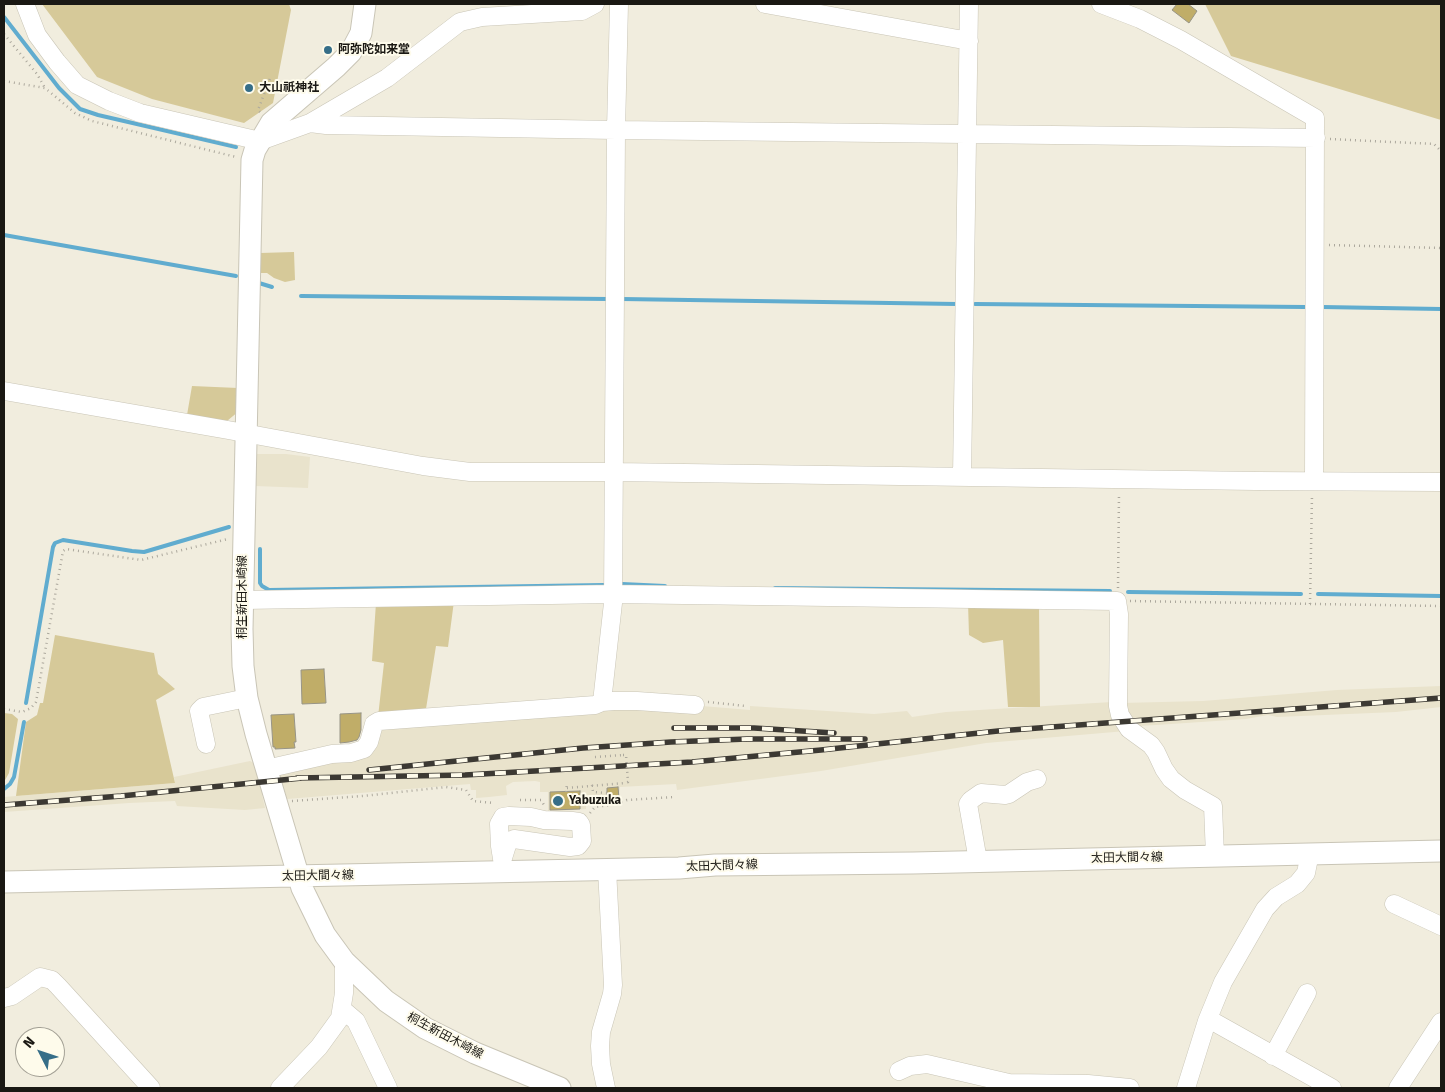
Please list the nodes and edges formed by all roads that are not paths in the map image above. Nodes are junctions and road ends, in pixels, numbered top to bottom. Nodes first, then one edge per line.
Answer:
1 (25, 4) edge
2 (365, 4) edge
3 (595, 4) edge
4 (620, 4) edge
5 (764, 4) edge
6 (969, 4) edge
7 (1101, 4) edge
8 (969, 41) junction
9 (310, 123) junction
10 (616, 130) junction
11 (967, 134) junction
12 (1316, 138) junction
13 (260, 141) junction
14 (4, 392) edge
15 (246, 433) junction
16 (614, 472) junction
17 (962, 477) junction
18 (1314, 480) junction
19 (1441, 482) edge
20 (612, 594) junction
21 (243, 600) junction
22 (248, 698) junction
23 (602, 702) junction
24 (695, 705) road end
25 (206, 744) dead end
26 (266, 769) junction
27 (1037, 779) dead end
28 (1441, 851) edge
29 (1310, 853) junction
30 (1215, 856) junction
31 (978, 861) junction
32 (504, 864) junction
33 (606, 869) junction
34 (298, 876) junction
35 (4, 882) edge
36 (1394, 904) dead end
37 (1441, 926) edge
38 (344, 961) junction
39 (1307, 993) dead end
40 (4, 998) edge
41 (342, 1009) junction
42 (1207, 1021) junction
43 (1441, 1022) edge
44 (1273, 1056) junction
45 (899, 1071) dead end
46 (151, 1088) edge
47 (280, 1088) edge
48 (388, 1088) edge
49 (560, 1088) edge
50 (606, 1088) edge
51 (1130, 1088) edge
52 (1186, 1088) edge
53 (1332, 1088) edge
54 (1398, 1088) edge

1 - 13 street
2 - 13 main road, 桐生新田木崎線
3 - 9 street
4 - 10 street
5 - 8 street
6 - 8 street
7 - 12 street
8 - 11 street
9 - 10 street
9 - 13 street
10 - 11 street
10 - 16 street
11 - 12 street
11 - 17 street
12 - 18 street
13 - 15 main road, 桐生新田木崎線
14 - 15 street
15 - 16 street
15 - 21 main road, 桐生新田木崎線
16 - 17 street
16 - 20 street
17 - 18 street
18 - 19 street
20 - 21 street
20 - 23 street
20 - 30 street
21 - 22 main road, 桐生新田木崎線
22 - 25 street
22 - 26 main road, 桐生新田木崎線
23 - 24 street
23 - 26 street
26 - 34 main road, 桐生新田木崎線
27 - 31 street
28 - 29 main road, 太田大間々線
29 - 30 main road, 太田大間々線
29 - 42 street
30 - 31 main road, 太田大間々線
31 - 33 main road, 太田大間々線
32 - 32 street
32 - 33 main road, 太田大間々線
32 - 34 main road, 太田大間々線
33 - 50 street
34 - 35 main road, 太田大間々線
34 - 38 main road, 桐生新田木崎線
36 - 37 street
38 - 41 street
38 - 49 main road, 桐生新田木崎線
39 - 44 street
40 - 46 street
41 - 47 street
41 - 48 street
42 - 44 street
42 - 52 street
43 - 54 street
44 - 53 street
45 - 51 street

